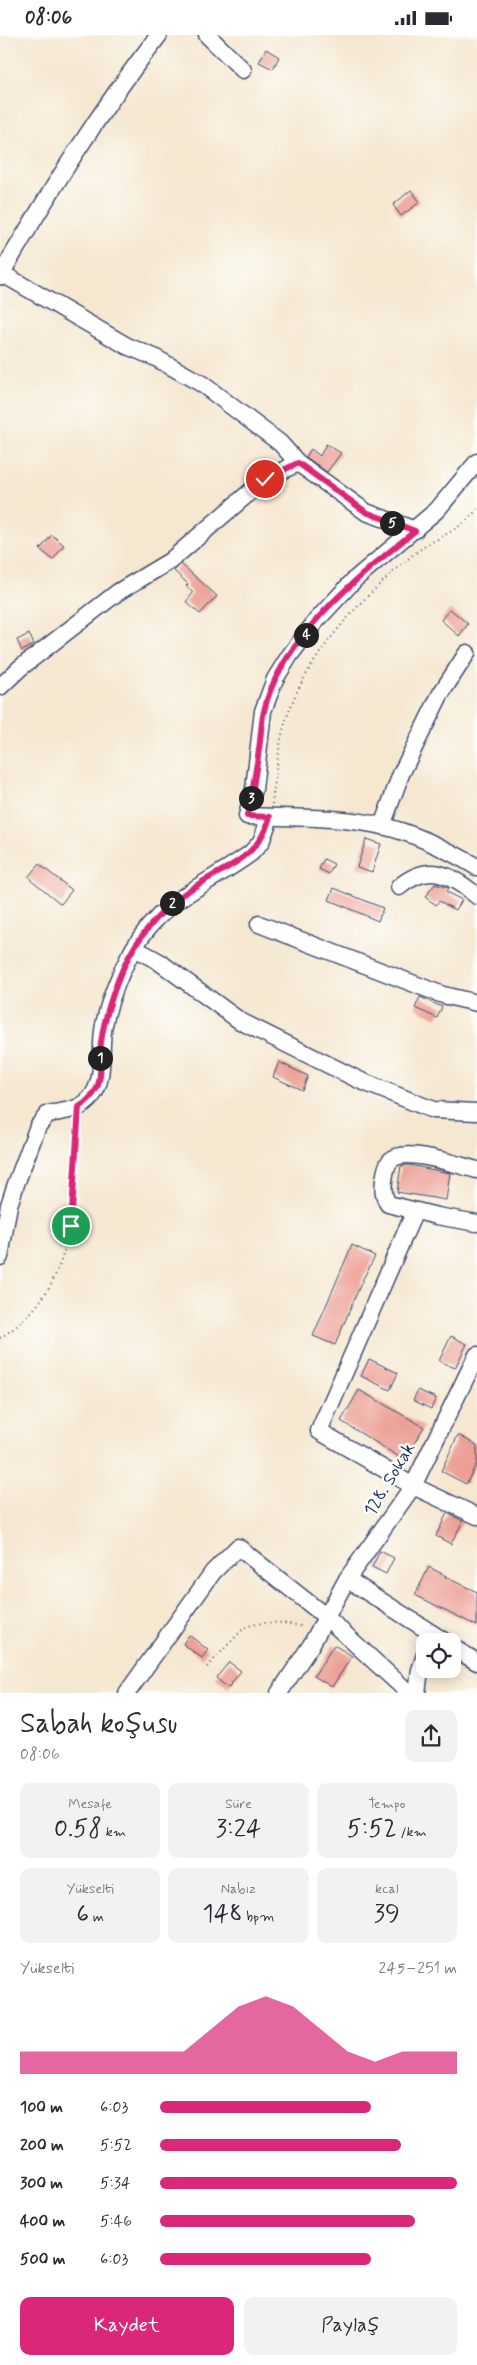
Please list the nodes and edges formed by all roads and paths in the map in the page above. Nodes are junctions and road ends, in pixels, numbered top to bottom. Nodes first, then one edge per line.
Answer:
1 (158, 35) edge
2 (207, 35) edge
3 (243, 70) dead end
4 (0, 276) edge
5 (477, 462) edge
6 (298, 463) junction
7 (477, 509) edge
8 (415, 531) junction
9 (467, 653) dead end
10 (0, 687) edge
11 (270, 817) junction
12 (382, 825) junction
13 (477, 867) edge
14 (399, 887) dead end
15 (477, 896) edge
16 (259, 924) dead end
17 (134, 948) junction
18 (477, 1003) edge
19 (79, 1107) junction
20 (477, 1112) edge
21 (477, 1170) edge
22 (415, 1211) junction
23 (477, 1223) edge
24 (0, 1257) edge
25 (0, 1338) edge
26 (477, 1355) edge
27 (413, 1486) junction
28 (477, 1516) edge
29 (347, 1579) junction
30 (322, 1623) junction
31 (428, 1633) edge
32 (461, 1652) edge
33 (477, 1662) edge
34 (206, 1667) dead end
35 (419, 1678) edge
36 (127, 1693) edge
37 (279, 1693) edge
38 (409, 1693) edge
39 (418, 1693) edge

1 - 4 street
2 - 3 street
4 - 6 street
5 - 8 street
6 - 8 street
6 - 10 street
7 - 11 path
8 - 11 street
9 - 12 street
11 - 12 street
11 - 17 street
12 - 13 street
14 - 15 street
16 - 18 street
17 - 19 street
17 - 20 street
19 - 24 street
19 - 25 path
21 - 22 street
22 - 23 street
22 - 27 street
26 - 27 street, 128. Sokak
27 - 28 street
27 - 29 street, 128. Sokak
29 - 30 street, 128. Sokak
29 - 31 street
30 - 34 path
30 - 36 street
30 - 37 street, 128. Sokak
30 - 38 street
32 - 33 street
35 - 39 street

